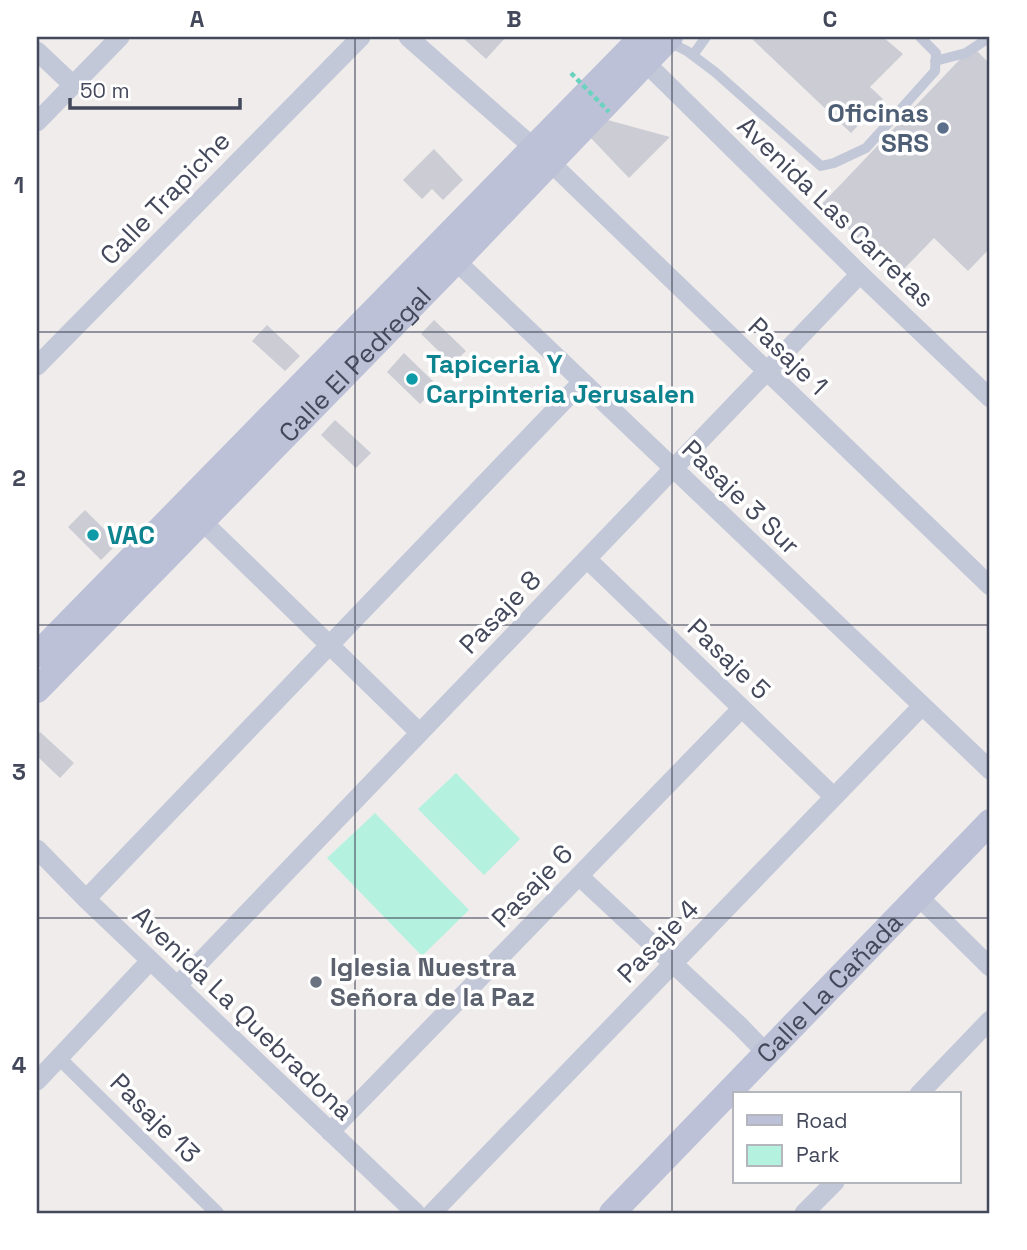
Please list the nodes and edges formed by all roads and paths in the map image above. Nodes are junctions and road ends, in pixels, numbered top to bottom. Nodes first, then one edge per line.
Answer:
1 (120, 37) edge
2 (361, 37) edge
3 (408, 37) edge
4 (706, 37) edge
5 (920, 37) edge
6 (990, 37) edge
7 (659, 38) edge
8 (37, 51) edge
9 (693, 55) junction
10 (936, 61) junction
11 (646, 63) junction
12 (571, 73) dead end
13 (73, 85) junction
14 (609, 112) dead end
15 (37, 122) edge
16 (542, 155) junction
17 (456, 261) junction
18 (860, 274) junction
19 (37, 366) edge
20 (766, 372) junction
21 (582, 382) junction
22 (990, 398) edge
23 (673, 469) junction
24 (203, 522) junction
25 (587, 559) junction
26 (990, 586) edge
27 (330, 645) junction
28 (37, 655) edge
29 (37, 690) edge
30 (922, 706) junction
31 (742, 708) junction
32 (420, 733) junction
33 (990, 770) edge
34 (834, 797) junction
35 (990, 822) edge
36 (37, 849) edge
37 (579, 876) junction
38 (919, 897) junction
39 (86, 899) junction
40 (150, 961) junction
41 (672, 965) junction
42 (990, 967) edge
43 (177, 986) junction
44 (990, 1020) edge
45 (766, 1053) junction
46 (59, 1058) junction
47 (37, 1081) edge
48 (921, 1092) edge
49 (330, 1132) junction
50 (833, 1184) edge
51 (217, 1213) edge
52 (415, 1213) edge
53 (432, 1213) edge
54 (612, 1213) edge
55 (804, 1213) edge

1 - 13 street
2 - 19 street, Calle Trapiche
3 - 16 street, Pasaje 1
4 - 9 lane
5 - 10 lane
6 - 10 lane
7 - 9 lane
7 - 11 main road, Calle El Pedregal
7 - 16 main road, Calle El Pedregal
8 - 13 street
9 - 10 lane
11 - 16 main road, Calle El Pedregal
11 - 18 street, Avenida Las Carretas
12 - 14 path, bridge
13 - 15 street
16 - 17 main road, Calle El Pedregal
16 - 20 street, Pasaje 1
16 - 28 main road, Calle El Pedregal
17 - 21 street, Pasaje 3 Sur
17 - 24 main road, Calle El Pedregal
18 - 20 street, Pasaje 8
18 - 22 street, Avenida Las Carretas
20 - 23 street, Pasaje 8
20 - 26 street, Pasaje 1
21 - 23 street, Pasaje 3 Sur
21 - 27 street
23 - 25 street, Pasaje 8
23 - 30 street, Pasaje 3 Sur
24 - 27 street
24 - 29 main road, Calle El Pedregal
25 - 31 street, Pasaje 5
25 - 32 street, Pasaje 8
27 - 32 street
27 - 39 street
30 - 33 street, Pasaje 3 Sur
30 - 34 street, Pasaje 4
31 - 34 street, Pasaje 5
31 - 37 street, Pasaje 6
32 - 43 street, Pasaje 8
34 - 41 street, Pasaje 4
35 - 38 main road, Calle La Cañada
36 - 39 street, Avenida La Quebradona
37 - 41 street
37 - 49 street, Pasaje 6
38 - 42 street
38 - 45 main road, Calle La Cañada
39 - 40 street, Avenida La Quebradona
40 - 43 street, Avenida La Quebradona
40 - 46 street
41 - 45 street
41 - 53 street, Pasaje 4
43 - 49 street, Avenida La Quebradona
44 - 48 street
45 - 54 main road, Calle La Cañada
46 - 47 street
46 - 51 street, Pasaje 13
49 - 52 street, Avenida La Quebradona
50 - 55 street

